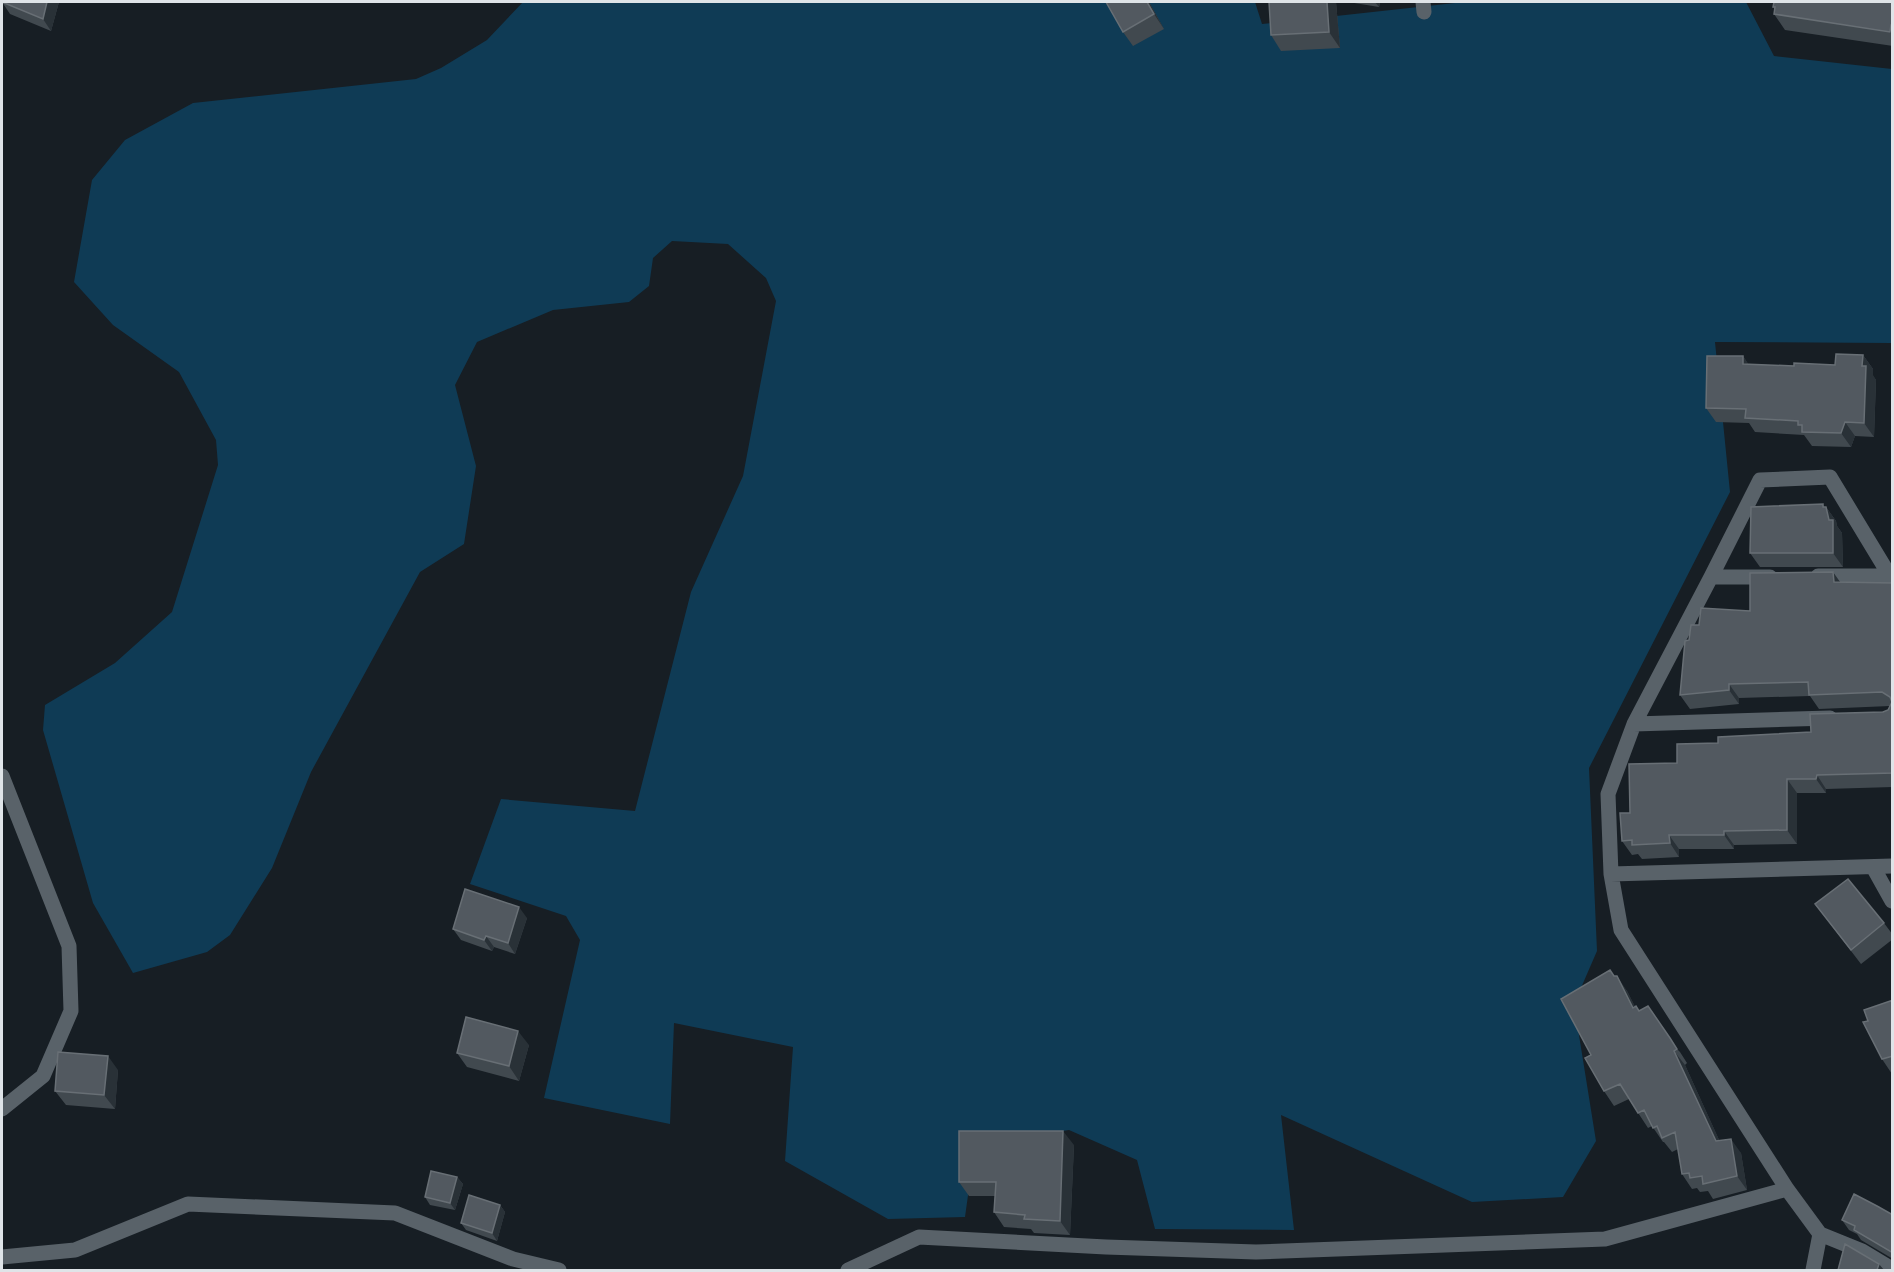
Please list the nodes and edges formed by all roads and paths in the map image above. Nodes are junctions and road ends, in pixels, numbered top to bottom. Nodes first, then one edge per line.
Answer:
1 (1891, 576) edge
2 (1711, 577) junction
3 (1783, 577) edge
4 (1807, 577) edge
5 (1845, 717) edge
6 (1634, 724) junction
7 (2, 776) edge
8 (1893, 866) edge
9 (1873, 867) junction
10 (1611, 874) junction
11 (1893, 901) edge
12 (2, 1109) edge
13 (1787, 1189) junction
14 (1820, 1234) junction
15 (2, 1257) edge
16 (1893, 1269) edge
17 (559, 1270) edge
18 (848, 1270) edge
19 (1813, 1270) edge

1 - 2 street
1 - 4 street
2 - 3 street
2 - 6 street
5 - 6 street
6 - 10 street
7 - 12 street
8 - 9 street
9 - 10 street
9 - 11 street
10 - 13 street
13 - 14 street
13 - 18 street
14 - 16 street
14 - 19 street
15 - 17 street

